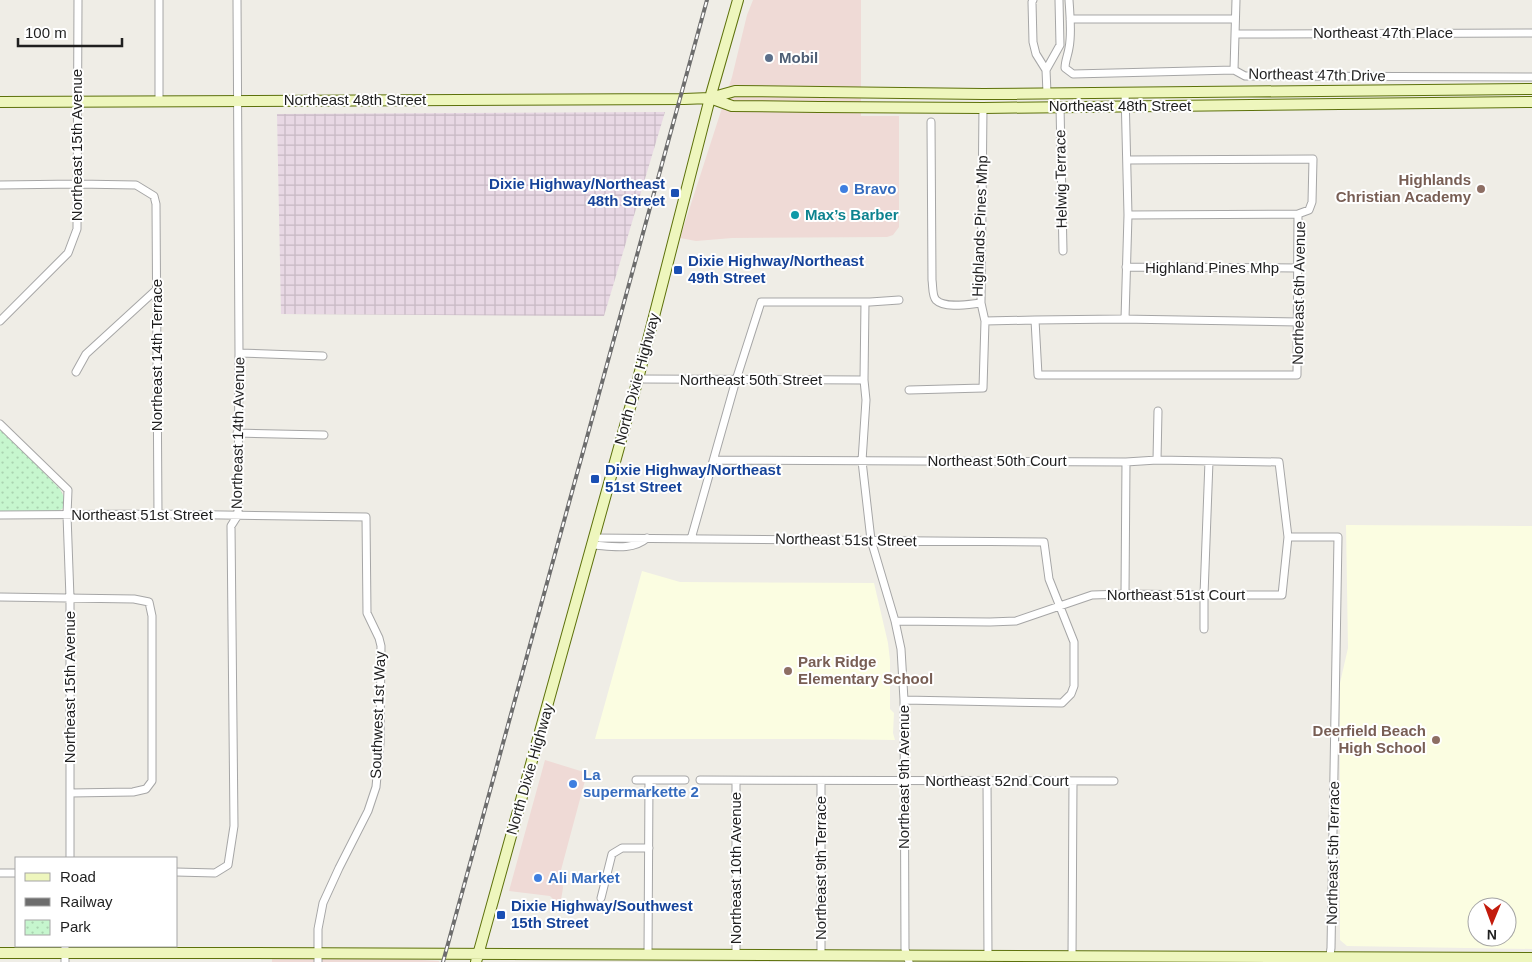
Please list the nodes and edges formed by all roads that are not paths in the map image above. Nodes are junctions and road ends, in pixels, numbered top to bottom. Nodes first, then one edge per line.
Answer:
1 (78, 0) edge
2 (159, 0) edge
3 (237, 0) edge
4 (738, 0) edge
5 (1034, 0) edge
6 (1059, 0) edge
7 (1069, 0) edge
8 (1236, 0) edge
9 (1235, 18) junction
10 (1070, 19) junction
11 (1532, 33) edge
12 (1235, 34) junction
13 (1046, 70) junction
14 (1234, 70) junction
15 (1532, 77) edge
16 (1532, 89) edge
17 (1125, 92) junction
18 (1047, 93) junction
19 (710, 98) junction
20 (159, 101) junction
21 (237, 101) junction
22 (0, 102) edge
23 (78, 102) junction
24 (1532, 102) edge
25 (1060, 106) junction
26 (1126, 106) junction
27 (964, 108) junction
28 (983, 108) junction
29 (931, 122) dead end
30 (1127, 160) junction
31 (77, 184) junction
32 (0, 185) edge
33 (1298, 214) junction
34 (1128, 215) junction
35 (1063, 251) dead end
36 (1126, 267) junction
37 (1298, 268) junction
38 (157, 289) junction
39 (899, 300) dead end
40 (866, 302) junction
41 (981, 303) junction
42 (1124, 319) junction
43 (1035, 320) junction
44 (0, 321) edge
45 (985, 321) junction
46 (1298, 322) junction
47 (239, 353) junction
48 (324, 356) dead end
49 (76, 372) dead end
50 (638, 380) junction
51 (736, 380) junction
52 (864, 380) junction
53 (909, 390) dead end
54 (1158, 411) dead end
55 (0, 424) edge
56 (237, 433) junction
57 (324, 435) dead end
58 (714, 460) junction
59 (1157, 460) junction
60 (862, 461) junction
61 (1126, 462) junction
62 (1209, 462) junction
63 (158, 514) junction
64 (0, 515) edge
65 (67, 515) junction
66 (238, 515) junction
67 (366, 517) joint
68 (1288, 537) junction
69 (691, 539) junction
70 (871, 540) junction
71 (593, 541) junction
72 (1125, 594) junction
73 (1204, 596) junction
74 (0, 597) edge
75 (70, 598) junction
76 (1061, 606) junction
77 (895, 621) junction
78 (1204, 629) dead end
79 (904, 700) junction
80 (636, 780) dead end
81 (685, 780) dead end
82 (700, 780) dead end
83 (904, 780) junction
84 (649, 781) junction
85 (736, 781) junction
86 (821, 781) junction
87 (987, 781) junction
88 (1072, 781) junction
89 (1114, 781) dead end
90 (71, 793) junction
91 (649, 848) junction
92 (70, 857) edge
93 (15, 872) edge
94 (178, 872) edge
95 (0, 873) edge
96 (601, 898) dead end
97 (65, 952) edge
98 (0, 953) edge
99 (648, 954) junction
100 (736, 955) junction
101 (230, 957) edge
102 (988, 957) junction
103 (1072, 957) junction
104 (144, 958) edge
105 (317, 958) edge
106 (477, 958) edge
107 (827, 958) edge
108 (1532, 958) edge
109 (751, 959) edge
110 (908, 959) edge
111 (1157, 960) edge
112 (1242, 960) edge
113 (1329, 960) edge

1 - 23 street, Northeast 15th Avenue
2 - 20 street
3 - 21 street, Northeast 14th Avenue
4 - 19 main road, North Dixie Highway
5 - 13 street
6 - 13 street
7 - 10 street
8 - 9 street
9 - 10 street
9 - 12 street
10 - 14 street, Northeast 47th Drive
11 - 12 street, Northeast 47th Place
12 - 14 street
13 - 18 street
14 - 15 street, Northeast 47th Drive
16 - 17 main road, Northeast 48th Street
17 - 18 main road, Northeast 48th Street
17 - 26 street
18 - 19 main road, Northeast 48th Street
18 - 27 main road
19 - 21 main road, Northeast 48th Street
19 - 27 main road, Northeast 48th Street
19 - 50 main road, North Dixie Highway
20 - 21 main road, Northeast 48th Street
20 - 23 main road, Northeast 48th Street
21 - 47 street, Northeast 14th Avenue
22 - 23 main road, Northeast 48th Street
23 - 31 street, Northeast 15th Avenue
24 - 26 main road, Northeast 48th Street
25 - 26 main road, Northeast 48th Street
25 - 28 main road, Northeast 48th Street
25 - 35 street, Helwig Terrace
26 - 30 street
27 - 28 main road, Northeast 48th Street
28 - 41 street, Highlands Pines Mhp
29 - 41 street, Highlands Pines Mhp
30 - 33 street, Northeast 6th Avenue
30 - 34 street
31 - 32 street
31 - 38 street, Northeast 14th Terrace
31 - 44 street, Northeast 15th Avenue
33 - 34 street
33 - 37 street, Northeast 6th Avenue
34 - 36 street
36 - 37 street, Highland Pines Mhp
36 - 42 street
37 - 46 street, Northeast 6th Avenue
38 - 49 street
38 - 63 street, Northeast 14th Terrace
39 - 40 street
40 - 51 street
40 - 52 street, Northeast 9th Avenue
41 - 45 street
42 - 43 street
42 - 46 street
43 - 45 street
43 - 46 street, Northeast 6th Avenue
45 - 53 street
47 - 48 street
47 - 56 street, Northeast 14th Avenue
50 - 51 street, Northeast 50th Street
50 - 71 main road, North Dixie Highway
51 - 52 street, Northeast 50th Street
51 - 58 street
52 - 60 street, Northeast 9th Avenue
54 - 59 street
55 - 65 street, Northeast 15th Avenue
56 - 57 street
56 - 66 street, Northeast 14th Avenue
58 - 60 street, Northeast 50th Court
58 - 69 street
59 - 61 street, Northeast 50th Court
59 - 62 street, Northeast 50th Court
60 - 61 street, Northeast 50th Court
60 - 70 street, Northeast 9th Avenue
61 - 72 street
62 - 68 street, Northeast 50th Court
62 - 73 street
63 - 65 street, Northeast 51st Street
63 - 66 street, Northeast 51st Street
64 - 65 street, Northeast 51st Street
65 - 75 street, Northeast 15th Avenue
66 - 67 street, Northeast 51st Street
66 - 94 street, Northeast 14th Avenue
67 - 105 street, Southwest 1st Way
68 - 73 street, Northeast 51st Court
68 - 113 street, Northeast 5th Terrace
69 - 70 street, Northeast 51st Street
69 - 71 street, Northeast 51st Street
70 - 76 street, Northeast 51st Street
70 - 77 street, Northeast 9th Avenue
71 - 106 main road, North Dixie Highway
72 - 73 street, Northeast 51st Court
72 - 76 street, Northeast 51st Court
73 - 78 street
74 - 75 street
75 - 90 street, Northeast 15th Avenue
75 - 90 street
76 - 77 street, Northeast 51st Court
76 - 79 street
77 - 79 street, Northeast 9th Avenue
79 - 83 street, Northeast 9th Avenue
80 - 84 street
81 - 84 street
82 - 85 street, Northeast 52nd Court
83 - 86 street, Northeast 52nd Court
83 - 87 street, Northeast 52nd Court
83 - 110 street, Northeast 9th Avenue
84 - 91 street
85 - 86 street, Northeast 52nd Court
85 - 100 street, Northeast 10th Avenue
86 - 107 street, Northeast 9th Terrace
87 - 88 street, Northeast 52nd Court
87 - 102 street
88 - 89 street, Northeast 52nd Court
88 - 103 street
90 - 92 street, Northeast 15th Avenue
91 - 96 street
91 - 99 street
93 - 95 street
97 - 98 main road
97 - 104 main road
99 - 100 main road
99 - 106 main road
100 - 109 main road
101 - 104 main road
101 - 105 main road
102 - 103 main road
102 - 110 main road
103 - 111 main road
105 - 106 main road
107 - 109 main road
107 - 110 main road
108 - 113 main road
111 - 112 main road
112 - 113 main road

